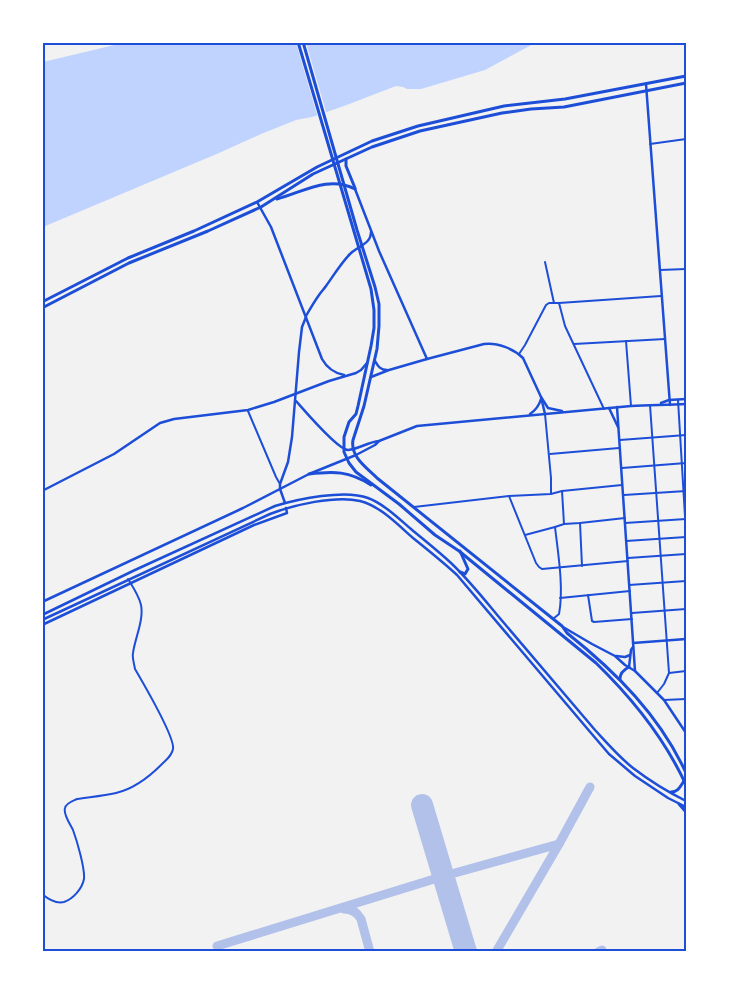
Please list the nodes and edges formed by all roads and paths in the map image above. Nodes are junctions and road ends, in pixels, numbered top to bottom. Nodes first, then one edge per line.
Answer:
1 (298, 42) edge
2 (302, 42) edge
3 (686, 76) edge
4 (686, 83) edge
5 (646, 84) junction
6 (646, 91) junction
7 (686, 139) edge
8 (650, 144) junction
9 (346, 158) junction
10 (355, 189) junction
11 (274, 200) junction
12 (257, 202) junction
13 (261, 207) junction
14 (371, 230) junction
15 (545, 262) dead end
16 (686, 269) edge
17 (660, 270) junction
18 (373, 288) junction
19 (661, 296) junction
20 (42, 302) edge
21 (554, 303) junction
22 (559, 303) junction
23 (42, 308) edge
24 (306, 316) junction
25 (665, 339) junction
26 (626, 341) junction
27 (574, 344) junction
28 (519, 354) junction
29 (427, 359) junction
30 (374, 360) junction
31 (368, 362) junction
32 (389, 370) junction
33 (348, 375) junction
34 (371, 377) junction
35 (296, 394) junction
36 (541, 398) junction
37 (686, 399) edge
38 (669, 400) junction
39 (678, 400) junction
40 (296, 401) junction
41 (659, 404) junction
42 (678, 404) junction
43 (686, 404) edge
44 (650, 405) junction
45 (670, 405) junction
46 (631, 406) junction
47 (617, 407) junction
48 (609, 408) junction
49 (604, 409) junction
50 (248, 410) junction
51 (566, 412) junction
52 (545, 414) junction
53 (527, 416) junction
54 (619, 428) junction
55 (686, 435) edge
56 (680, 436) junction
57 (652, 437) junction
58 (620, 440) junction
59 (378, 441) junction
60 (620, 448) junction
61 (343, 449) junction
62 (353, 449) junction
63 (550, 454) junction
64 (356, 455) junction
65 (346, 458) junction
66 (686, 463) edge
67 (682, 464) junction
68 (655, 465) junction
69 (622, 468) junction
70 (309, 474) junction
71 (280, 484) junction
72 (623, 485) junction
73 (377, 487) junction
74 (280, 489) junction
75 (42, 491) edge
76 (562, 491) junction
77 (685, 491) edge
78 (656, 493) junction
79 (551, 494) junction
80 (623, 495) junction
81 (509, 496) junction
82 (285, 503) junction
83 (414, 507) junction
84 (286, 508) junction
85 (625, 518) junction
86 (686, 519) edge
87 (658, 521) junction
88 (580, 523) junction
89 (625, 523) junction
90 (564, 524) junction
91 (555, 527) junction
92 (686, 533) edge
93 (525, 535) junction
94 (686, 537) edge
95 (660, 539) junction
96 (626, 541) junction
97 (459, 551) junction
98 (686, 554) edge
99 (661, 555) junction
100 (628, 560) junction
101 (582, 566) junction
102 (559, 568) junction
103 (460, 572) junction
104 (128, 579) junction
105 (686, 581) edge
106 (130, 583) junction
107 (662, 583) junction
108 (629, 585) junction
109 (630, 591) junction
110 (588, 595) junction
111 (560, 598) junction
112 (42, 602) edge
113 (61, 606) junction
114 (686, 609) edge
115 (63, 610) junction
116 (664, 611) junction
117 (631, 613) junction
118 (65, 614) junction
119 (42, 615) edge
120 (552, 619) junction
121 (632, 619) junction
122 (42, 620) edge
123 (42, 625) edge
124 (562, 626) junction
125 (686, 639) edge
126 (666, 641) junction
127 (521, 643) junction
128 (633, 644) junction
129 (517, 647) junction
130 (631, 654) junction
131 (615, 656) junction
132 (629, 667) junction
133 (635, 671) junction
134 (686, 671) edge
135 (669, 673) junction
136 (620, 680) junction
137 (657, 693) junction
138 (686, 699) edge
139 (664, 700) junction
140 (686, 733) edge
141 (686, 773) edge
142 (684, 780) junction
143 (686, 785) edge
144 (671, 792) junction
145 (686, 801) edge
146 (680, 804) junction
147 (686, 807) edge
148 (686, 812) edge
149 (42, 894) edge

1 - 18 main road
2 - 18 main road
3 - 5 main road
4 - 6 main road
5 - 6 main road
5 - 12 main road
6 - 8 main road
6 - 9 main road
7 - 8 street
8 - 17 main road
9 - 10 main road
9 - 11 main road
10 - 11 main road
10 - 14 main road
11 - 13 main road
12 - 13 main road
12 - 20 main road
13 - 23 main road
13 - 24 main road
14 - 24 main road
14 - 29 main road
15 - 21 street
16 - 17 street
17 - 19 main road
18 - 30 main road
18 - 31 main road
19 - 22 street
19 - 25 main road
21 - 22 street
21 - 28 street
22 - 27 street
24 - 33 main road
24 - 35 main road
25 - 26 street
25 - 38 main road
26 - 27 street
26 - 46 street
27 - 49 street
28 - 29 main road
28 - 36 main road
29 - 32 main road
30 - 32 main road
30 - 34 main road
31 - 33 main road
31 - 61 main road
32 - 34 main road
33 - 35 main road
34 - 62 main road
35 - 40 main road
35 - 50 main road
36 - 51 main road
36 - 52 main road
36 - 53 main road
37 - 39 main road
38 - 39 main road
38 - 41 main road
38 - 45 main road
39 - 42 street
40 - 61 main road
40 - 71 main road
41 - 44 main road
41 - 45 main road
42 - 43 main road
42 - 45 main road
42 - 56 street
44 - 46 main road
44 - 57 street
46 - 47 main road
47 - 48 main road
47 - 54 main road
48 - 49 main road
48 - 54 main road
49 - 51 main road
50 - 71 street
50 - 75 main road
51 - 52 main road
52 - 53 main road
52 - 63 street
53 - 59 main road
54 - 58 main road
55 - 56 street
56 - 57 street
56 - 67 street
57 - 58 street
57 - 68 street
58 - 60 main road
59 - 62 main road
59 - 64 main road
60 - 63 street
60 - 69 main road
61 - 62 main road
61 - 65 main road
62 - 64 main road
63 - 79 street
64 - 65 main road
64 - 83 main road
65 - 70 main road
65 - 73 main road
66 - 67 street
67 - 68 street
67 - 77 street
68 - 69 street
68 - 78 street
69 - 72 main road
70 - 73 main road
70 - 74 main road
71 - 74 main road
72 - 76 street
72 - 80 main road
73 - 97 main road
74 - 82 main road
74 - 112 main road
76 - 79 street
76 - 90 street
77 - 78 street
77 - 86 street
78 - 80 street
78 - 87 street
79 - 81 street
80 - 85 main road
81 - 83 street
81 - 93 street
82 - 84 main road
82 - 103 main road
82 - 113 main road
83 - 120 main road
84 - 104 main road
84 - 106 main road
84 - 129 main road
85 - 88 street
85 - 89 main road
86 - 87 street
86 - 92 street
87 - 89 street
87 - 95 street
88 - 90 street
88 - 101 street
89 - 96 main road
90 - 91 street
91 - 93 street
91 - 102 street
93 - 102 street
94 - 95 street
95 - 96 street
95 - 99 street
96 - 100 main road
97 - 103 main road
97 - 142 main road
98 - 99 street
99 - 100 street
99 - 107 street
100 - 101 street
100 - 108 main road
101 - 102 street
102 - 111 street
103 - 127 main road
104 - 106 street
104 - 115 main road
105 - 107 street
106 - 118 main road
106 - 149 street
107 - 108 street
107 - 116 street
108 - 109 main road
109 - 110 street
109 - 117 main road
110 - 111 street
110 - 121 street
111 - 120 street
113 - 115 main road
113 - 119 main road
114 - 116 street
115 - 118 main road
115 - 122 main road
116 - 117 street
116 - 126 street
117 - 121 main road
118 - 123 main road
120 - 124 main road
121 - 128 main road
124 - 131 main road
124 - 136 main road
125 - 126 main road
126 - 128 main road
126 - 135 street
127 - 129 main road
127 - 144 main road
128 - 130 main road
128 - 133 main road
129 - 146 main road
130 - 131 main road
130 - 132 main road
131 - 132 main road
132 - 133 main road
132 - 136 main road
133 - 137 main road
134 - 135 street
135 - 137 street
136 - 141 main road
137 - 139 main road
138 - 139 street
139 - 140 main road
142 - 143 main road
142 - 144 main road
144 - 145 main road
146 - 147 main road
146 - 148 main road

